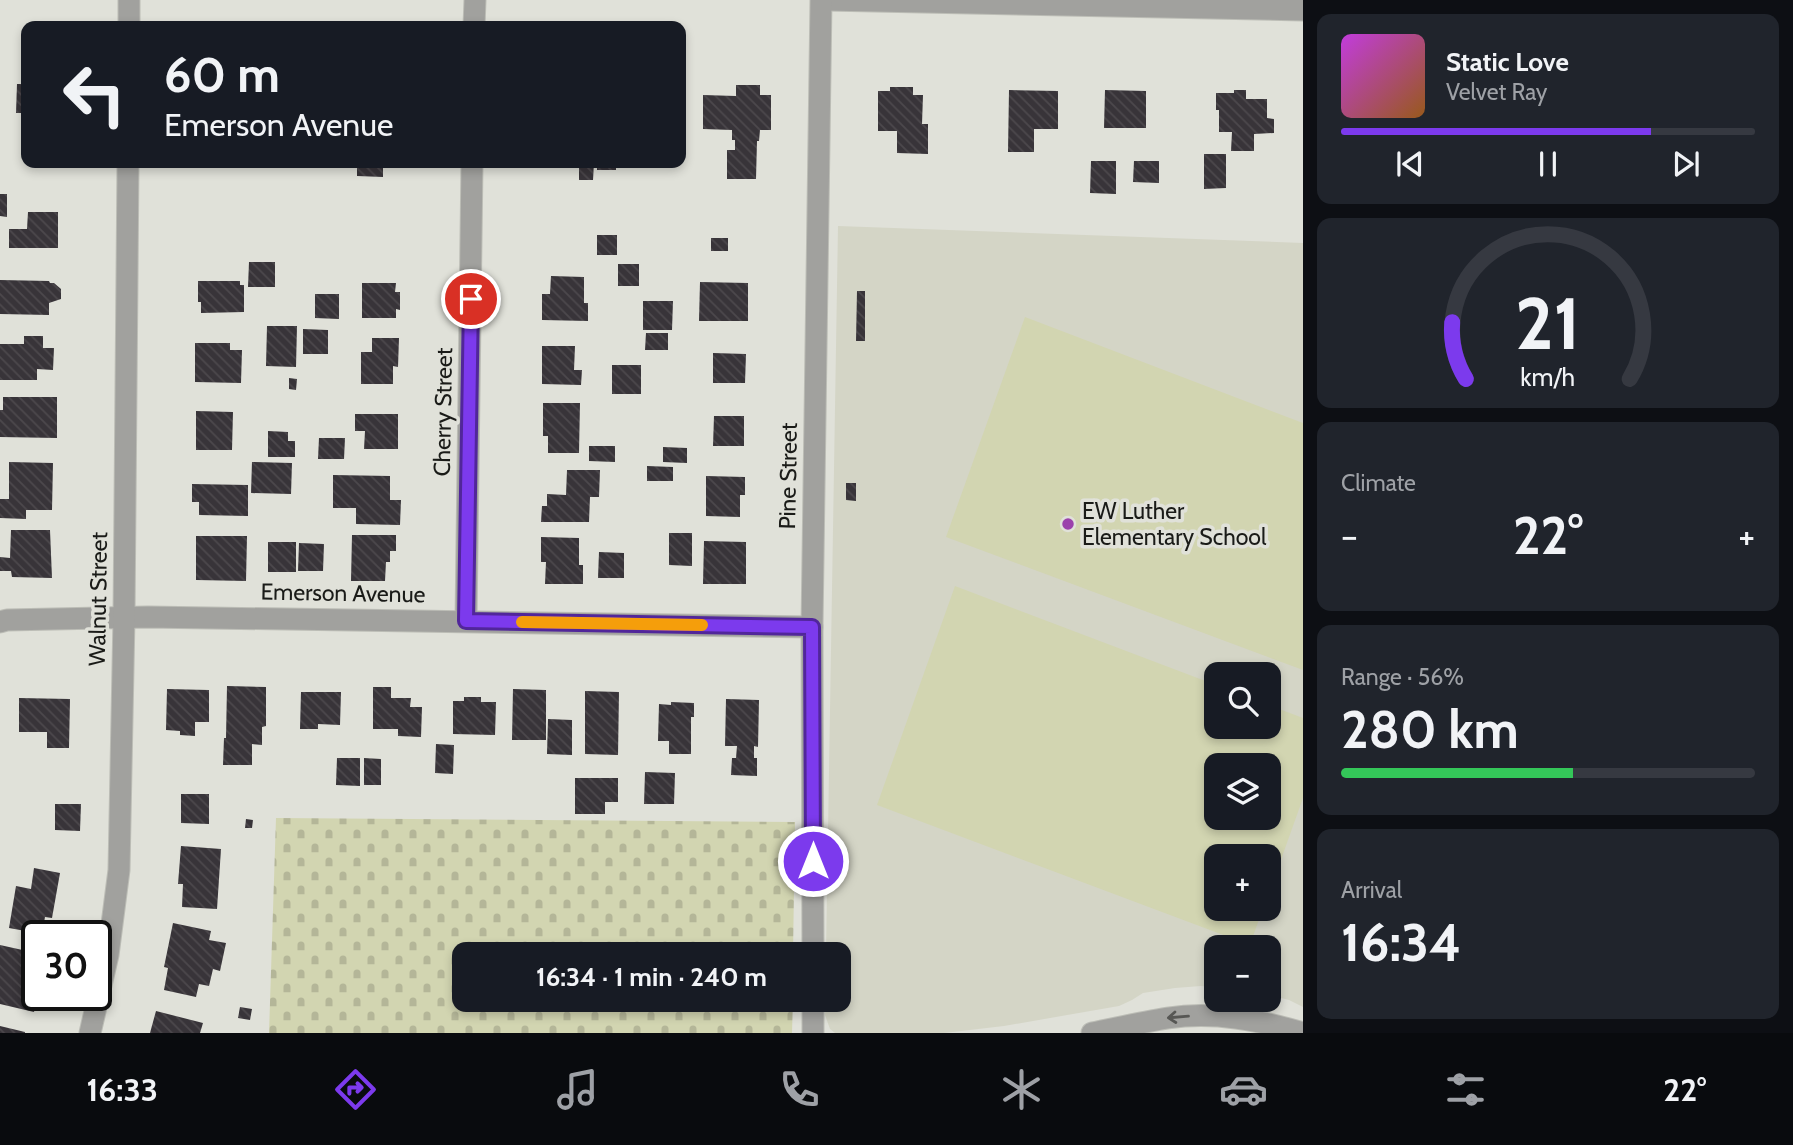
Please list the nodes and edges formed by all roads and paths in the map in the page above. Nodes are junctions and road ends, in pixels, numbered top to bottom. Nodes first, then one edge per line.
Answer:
1 (130, 0) edge
2 (475, 0) edge
3 (821, 0) edge
4 (827, 0) edge
5 (1303, 10) edge
6 (129, 21) edge
7 (474, 21) edge
8 (128, 168) edge
9 (472, 168) edge
10 (124, 617) junction
11 (466, 621) junction
12 (0, 622) edge
13 (812, 627) junction
14 (813, 942) edge
15 (813, 1012) edge
16 (90, 1033) edge
17 (813, 1033) edge
18 (1092, 1033) edge
19 (1303, 1033) edge

1 - 6 street
2 - 7 street
3 - 13 street, Pine Street
4 - 5 street
8 - 10 street, Walnut Street
9 - 11 street, Cherry Street
10 - 11 street, Emerson Avenue
10 - 12 street, Emerson Avenue
10 - 16 street, Walnut Street
11 - 13 street, Emerson Avenue
13 - 14 street, Pine Street
15 - 17 street
19 -> 18 street

